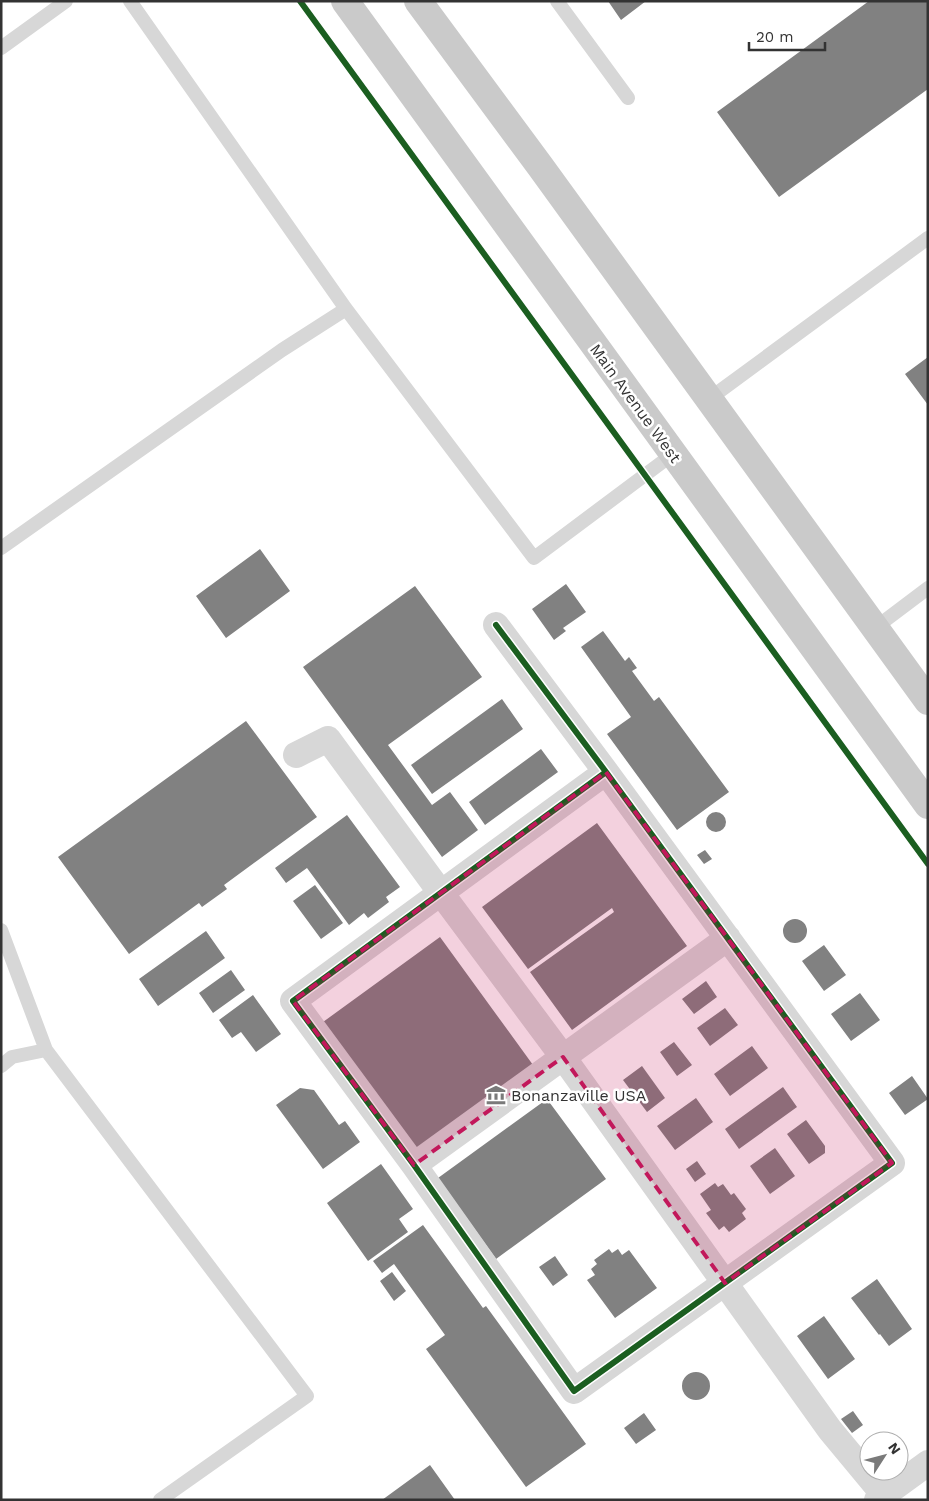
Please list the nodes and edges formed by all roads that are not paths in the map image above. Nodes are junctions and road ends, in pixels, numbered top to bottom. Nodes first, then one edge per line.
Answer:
1 (66, 1) edge
2 (130, 1) edge
3 (345, 1) edge
4 (418, 1) edge
5 (557, 1) edge
6 (1, 48) edge
7 (628, 98) dead end
8 (928, 238) edge
9 (346, 309) junction
10 (709, 398) junction
11 (673, 454) junction
12 (1, 548) edge
13 (928, 588) edge
14 (496, 625) dead end
15 (875, 628) junction
16 (928, 702) edge
17 (296, 755) dead end
18 (606, 772) junction
19 (928, 805) edge
20 (441, 893) junction
21 (1, 930) edge
22 (728, 938) junction
23 (46, 1050) junction
24 (563, 1057) junction
25 (1, 1066) edge
26 (414, 1164) junction
27 (725, 1283) junction
28 (928, 1463) edge
29 (881, 1497) edge
30 (160, 1500) edge

1 - 6 lane
2 - 9 lane
3 - 11 main road, Main Avenue West
4 - 10 main road
5 - 7 lane
8 - 10 lane
9 - 11 lane
9 - 12 lane
10 - 15 main road
11 - 19 main road, Main Avenue West
13 - 15 lane
14 - 18 street
15 - 16 main road
17 - 20 street
18 - 20 street
18 - 22 street
20 - 24 street
20 - 26 street
21 - 23 lane
22 - 24 street
22 - 27 street
23 - 25 lane
23 - 30 lane
24 - 26 street
24 - 27 street
26 - 27 street
27 - 29 street
28 - 29 street

